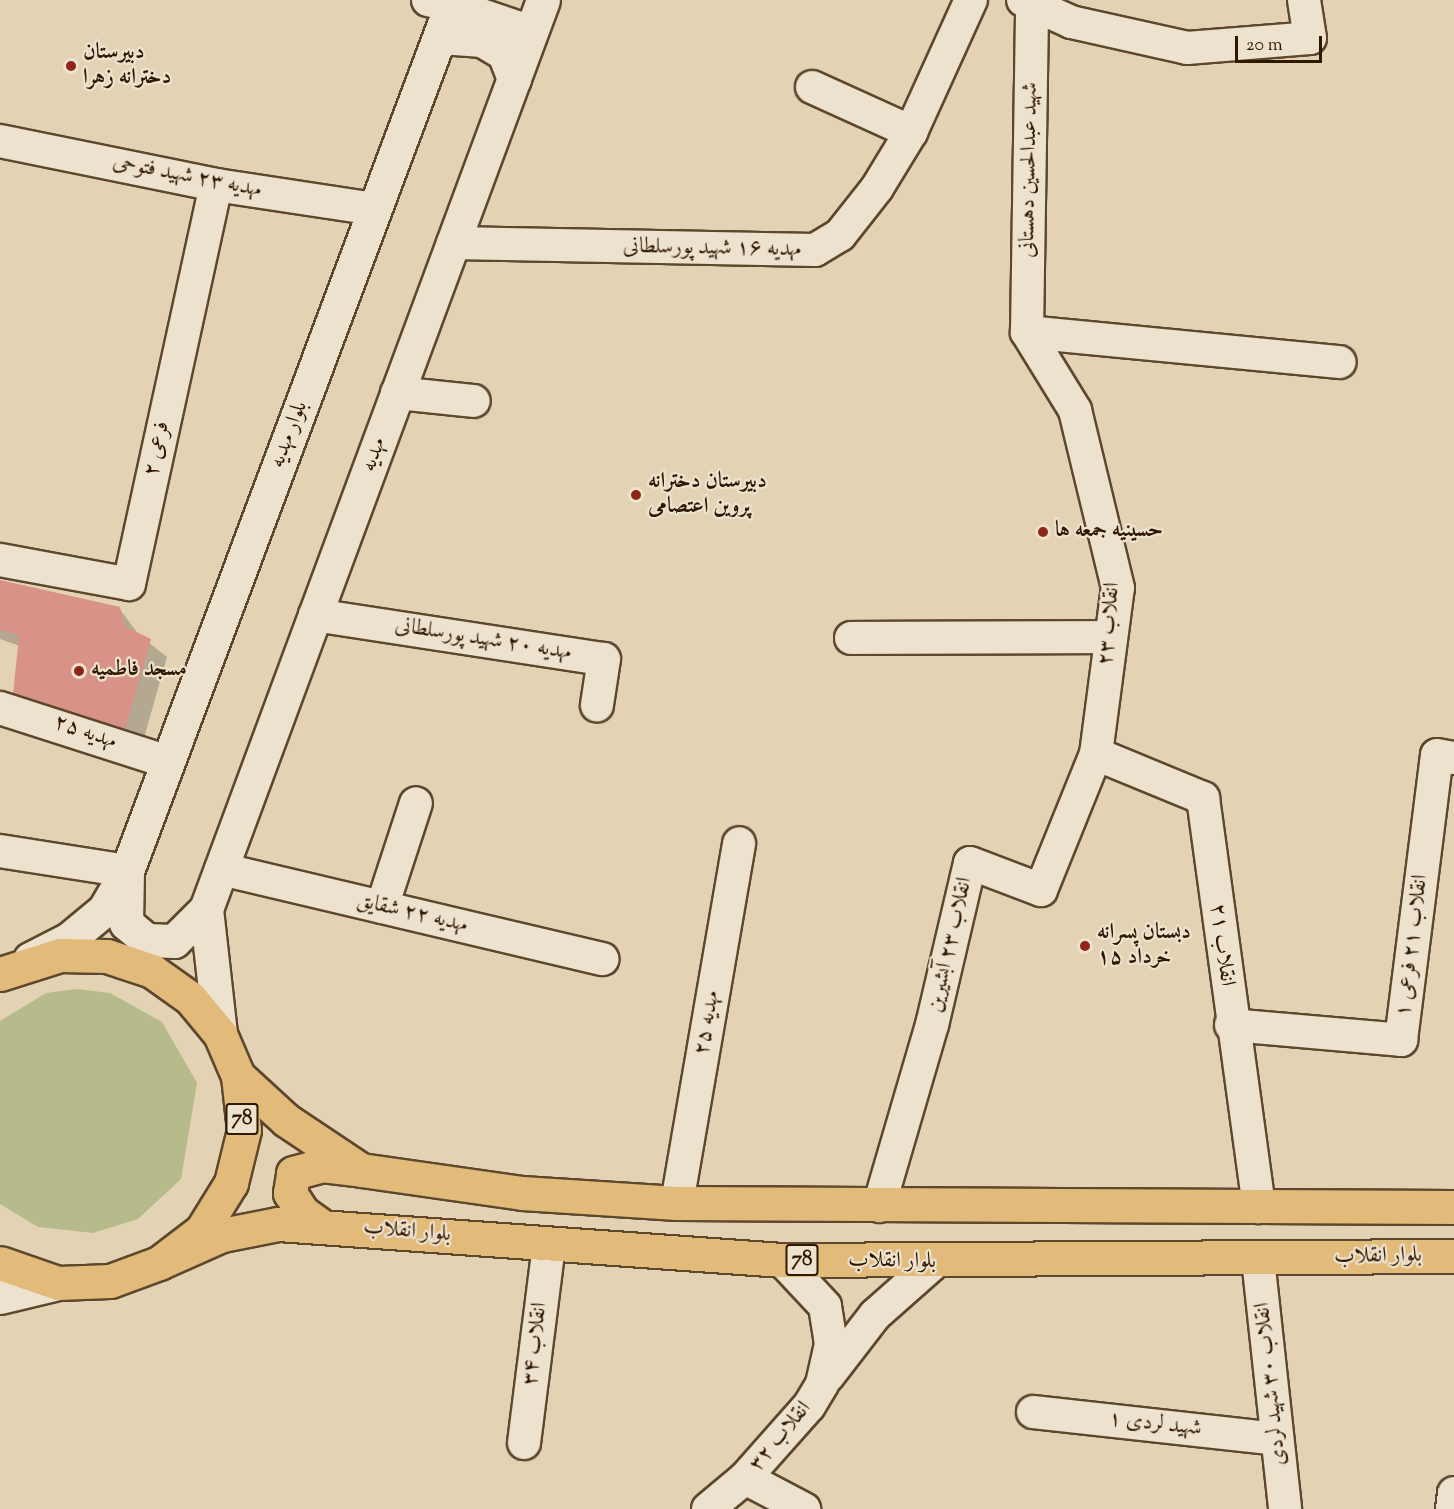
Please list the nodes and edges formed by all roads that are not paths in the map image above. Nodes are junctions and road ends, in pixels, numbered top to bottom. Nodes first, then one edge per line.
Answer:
1 (543, 0) edge
2 (971, 0) edge
3 (1304, 0) edge
4 (444, 2) edge
5 (1027, 4) edge
6 (531, 33) junction
7 (440, 37) junction
8 (514, 79) junction
9 (812, 87) dead end
10 (911, 132) junction
11 (0, 141) edge
12 (216, 185) junction
13 (375, 209) junction
14 (453, 243) junction
15 (1027, 332) junction
16 (1340, 362) dead end
17 (397, 393) junction
18 (474, 401) dead end
19 (0, 560) edge
20 (315, 615) junction
21 (1111, 637) junction
22 (851, 638) dead end
23 (597, 705) dead end
24 (0, 708) edge
25 (1096, 754) junction
26 (1446, 756) edge
27 (168, 762) junction
28 (416, 803) dead end
29 (739, 843) dead end
30 (0, 851) edge
31 (221, 869) junction
32 (127, 871) junction
33 (382, 907) junction
34 (206, 909) junction
35 (603, 960) dead end
36 (4, 971) edge
37 (1232, 1025) junction
38 (220, 1034) junction
39 (238, 1076) junction
40 (361, 1170) junction
41 (677, 1203) junction
42 (879, 1206) junction
43 (1259, 1207) junction
44 (1454, 1207) edge
45 (319, 1224) junction
46 (549, 1246) junction
47 (1454, 1256) edge
48 (1258, 1259) junction
49 (782, 1260) junction
50 (935, 1262) junction
51 (0, 1263) edge
52 (159, 1263) junction
53 (58, 1283) junction
54 (0, 1297) edge
55 (822, 1384) junction
56 (1033, 1412) dead end
57 (1277, 1439) junction
58 (524, 1443) dead end
59 (745, 1478) junction
60 (1454, 1492) edge
61 (708, 1509) edge
62 (804, 1509) edge
63 (1285, 1509) edge
64 (1452, 1509) edge

1 - 6 main road, مهدیه
2 - 10 street, مهدیه ۱۶ شهید پورسلطانی
3 - 5 street
4 - 6 main road
4 - 7 main road, بلوار مهدیه
5 - 15 street, شهید عبدالحسین دهستانی
6 - 8 main road, مهدیه
7 - 8 main road
7 - 13 main road, بلوار مهدیه
8 - 14 main road, مهدیه
9 - 10 street
10 - 14 street, مهدیه ۱۶ شهید پورسلطانی
11 - 12 street, مهدیه ۲۳ شهید فتوحی
12 - 13 street, مهدیه ۲۳ شهید فتوحی
12 - 19 street, فرعی ۲
13 - 27 main road, بلوار مهدیه
14 - 17 main road, مهدیه
15 - 16 street
15 - 21 street, انقلاب ۲۳
17 - 18 street
17 - 20 main road, مهدیه
20 - 23 street, مهدیه ۲۰ شهید پورسلطانی
20 - 31 main road, مهدیه
21 - 22 street
21 - 25 street, انقلاب ۲۳
24 - 27 street, مهدیه ۲۵
25 - 37 street, انقلاب ۲۱
25 - 42 street, انقلاب ۲۳ آبشیرین
26 - 37 street, انقلاب ۲۱ فرعی ۱
27 - 32 main road, بلوار مهدیه
28 - 33 street
29 - 41 street, مهدیه ۲۵
30 - 32 street
31 - 33 street, مهدیه ۲۲ شقایق
31 - 34 main road, مهدیه
32 - 34 main road
32 - 36 main road
33 - 35 street, مهدیه ۲۲ شقایق
34 - 38 main road
36 - 38 main road, 78
37 - 43 street, انقلاب ۲۱
38 - 39 main road, 78
39 - 40 main road, 78
39 - 52 main road, 78
40 - 41 main road, 78
40 - 45 main road
41 - 42 main road, 78
42 - 43 main road, 78
43 - 44 main road, 78
45 - 46 main road, بلوار انقلاب / 78
45 - 52 main road, بلوار انقلاب / 78
46 - 49 main road, بلوار انقلاب / 78
46 - 58 street, انقلاب ۳۴
47 - 48 main road, بلوار انقلاب / 78
48 - 50 main road, بلوار انقلاب / 78
48 - 57 street, انقلاب ۳۰ شهید لردی
49 - 50 main road, بلوار انقلاب / 78
49 - 55 street, انقلاب ۳۲
50 - 55 street
51 - 53 main road, 78
52 - 53 main road, 78
53 - 54 main road
55 - 59 street, انقلاب ۳۲
56 - 57 street, شهید لردی ۱
57 - 63 street, انقلاب ۳۰ شهید لردی
59 - 61 street, انقلاب ۳۲
59 - 62 street
60 - 64 street

